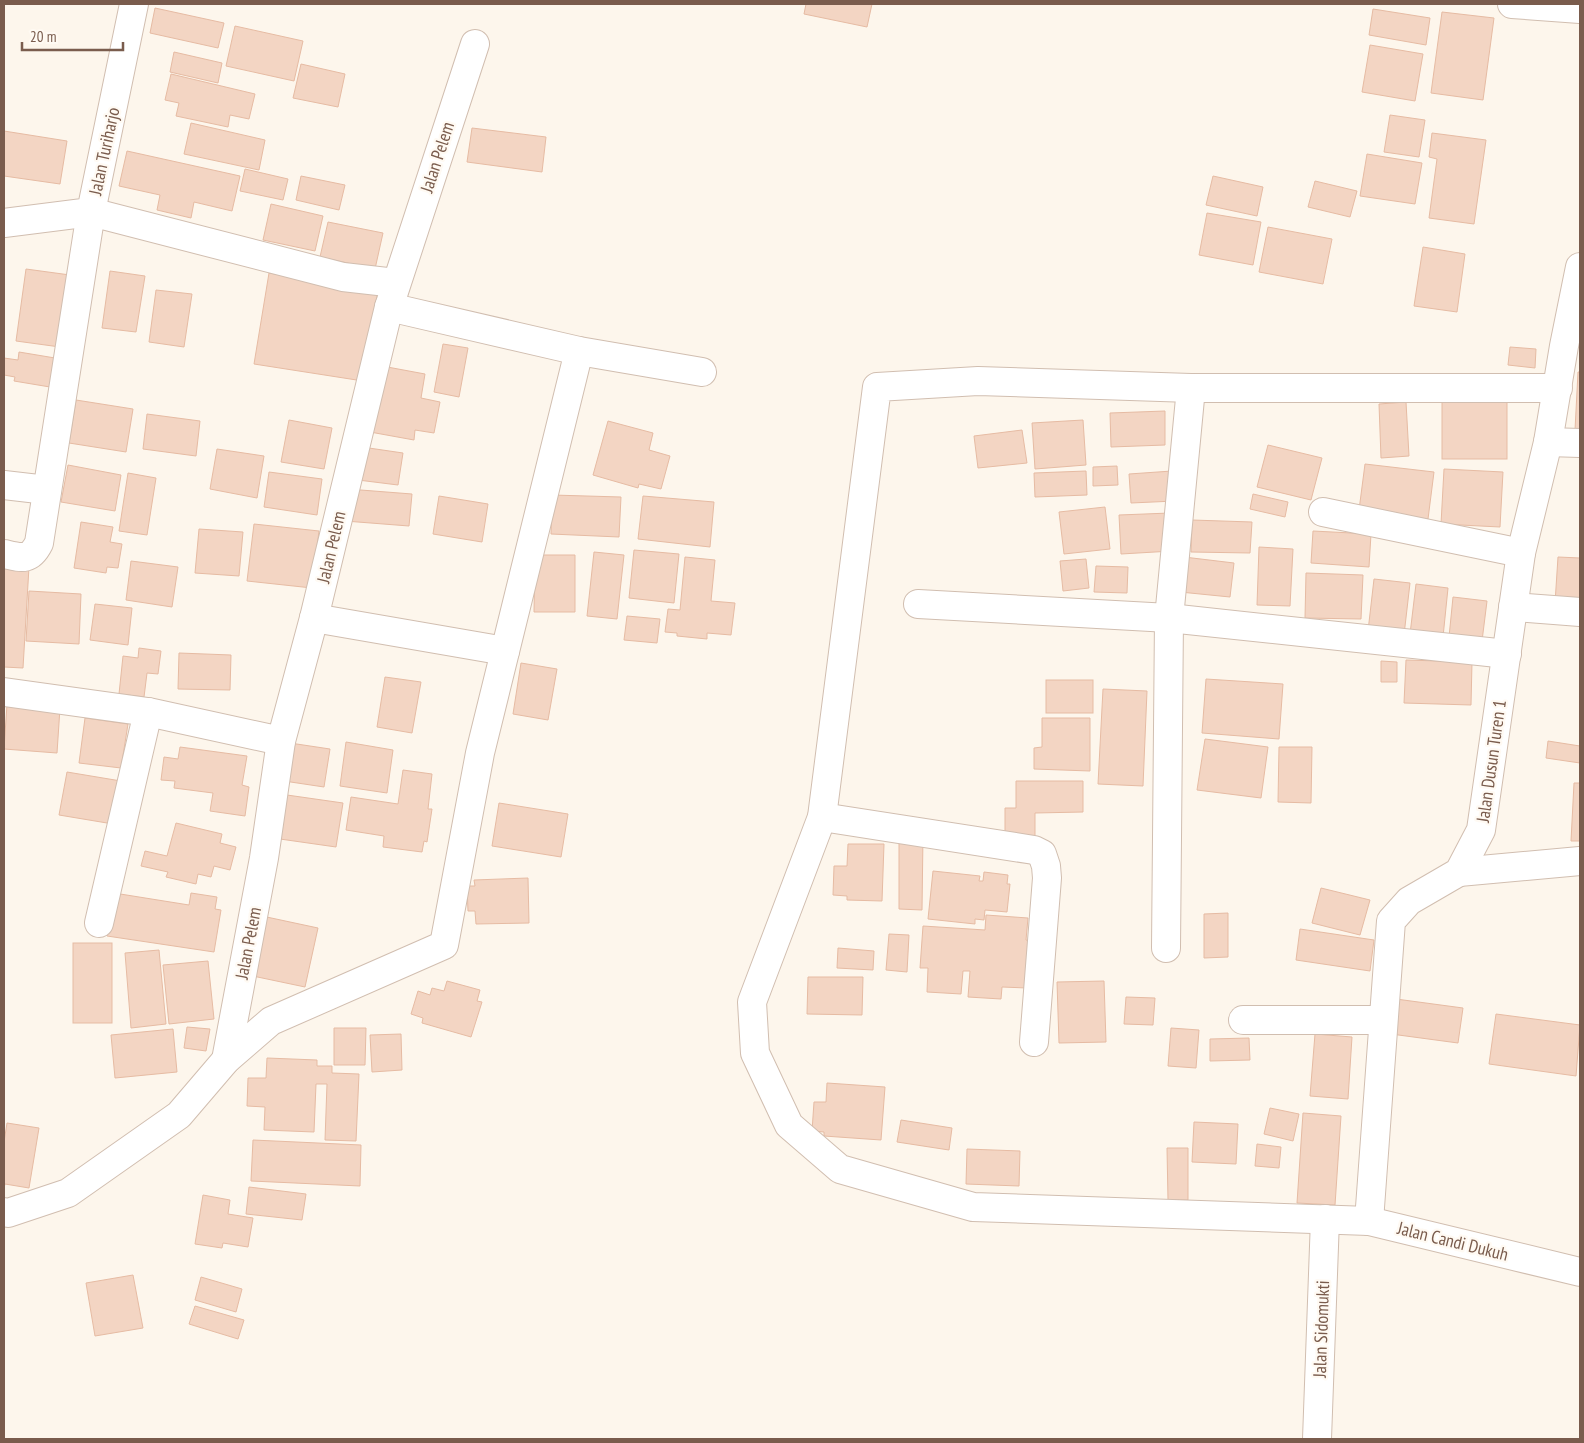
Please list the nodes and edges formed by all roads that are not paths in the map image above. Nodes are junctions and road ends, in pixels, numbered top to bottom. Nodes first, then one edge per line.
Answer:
1 (134, 4) edge
2 (1528, 5) edge
3 (1580, 9) edge
4 (475, 44) dead end
5 (91, 212) junction
6 (4, 223) edge
7 (1580, 267) edge
8 (392, 295) junction
9 (1572, 347) edge
10 (579, 351) junction
11 (702, 372) dead end
12 (1191, 388) junction
13 (1558, 388) junction
14 (1548, 442) junction
15 (1580, 444) edge
16 (4, 485) edge
17 (47, 490) junction
18 (1323, 512) dead end
19 (1521, 553) junction
20 (4, 554) edge
21 (918, 604) dead end
22 (1513, 607) junction
23 (1580, 612) edge
24 (314, 618) junction
25 (1169, 618) junction
26 (505, 651) junction
27 (1507, 654) junction
28 (4, 692) edge
29 (148, 712) junction
30 (281, 741) junction
31 (822, 817) junction
32 (1580, 862) edge
33 (1459, 872) junction
34 (99, 923) dead end
35 (1166, 948) dead end
36 (1243, 1020) dead end
37 (1383, 1020) junction
38 (1034, 1042) dead end
39 (226, 1060) junction
40 (4, 1212) edge
41 (1325, 1220) junction
42 (1369, 1221) junction
43 (1580, 1272) edge
44 (1317, 1439) edge

1 - 5 street, Jalan Turiharjo
2 - 3 street
4 - 8 street, Jalan Pelem
5 - 6 street, Jalan Turiharjo
5 - 8 street
5 - 17 street
7 - 9 street, Jalan Dusun Turen 1
8 - 10 street
8 - 24 street, Jalan Pelem
9 - 13 street, Jalan Dusun Turen 1
10 - 11 street
10 - 26 street
12 - 13 street
12 - 25 street
12 - 31 street, Jalan Candi Dukuh
13 - 14 street, Jalan Dusun Turen 1
14 - 15 street
14 - 19 street, Jalan Dusun Turen 1
16 - 17 street
17 - 20 street
18 - 19 street
19 - 22 street, Jalan Dusun Turen 1
21 - 25 street
22 - 23 street
22 - 27 street, Jalan Dusun Turen 1
24 - 26 street
24 - 30 street, Jalan Pelem
25 - 27 street
25 - 35 street
26 - 39 street
27 - 33 street, Jalan Dusun Turen 1
28 - 29 street
29 - 30 street
29 - 34 street
30 - 39 street, Jalan Pelem
31 - 38 street
31 - 41 street, Jalan Candi Dukuh
32 - 33 street
33 - 37 street
36 - 37 street
37 - 42 street
39 - 40 street
41 - 42 street, Jalan Candi Dukuh
41 - 44 street, Jalan Sidomukti
42 - 43 street, Jalan Candi Dukuh

